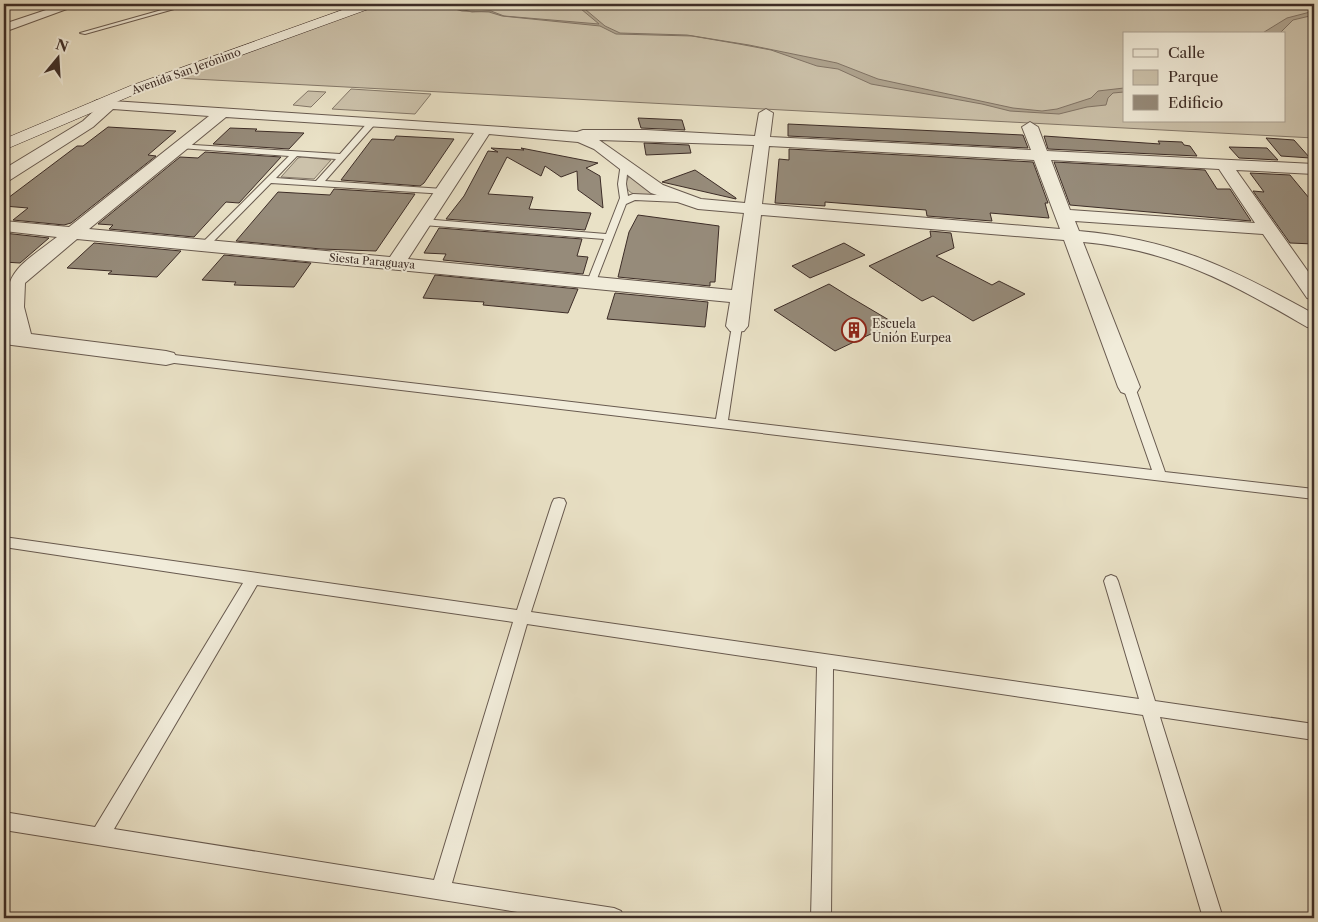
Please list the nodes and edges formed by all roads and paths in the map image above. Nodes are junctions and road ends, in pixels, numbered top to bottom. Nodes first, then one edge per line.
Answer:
1 (189, 4) edge
2 (370, 4) edge
3 (70, 6) dead end
4 (4, 28) edge
5 (83, 33) dead end
6 (103, 105) junction
7 (222, 113) junction
8 (766, 113) dead end
9 (372, 123) junction
10 (1030, 127) dead end
11 (484, 130) junction
12 (566, 136) junction
13 (8, 140) edge
14 (762, 141) junction
15 (180, 146) junction
16 (295, 154) junction
17 (1041, 155) junction
18 (342, 157) junction
19 (1224, 164) junction
20 (624, 165) junction
21 (1314, 169) edge
22 (4, 176) edge
23 (270, 180) junction
24 (319, 183) junction
25 (443, 192) junction
26 (681, 199) junction
27 (622, 203) junction
28 (753, 210) junction
29 (1064, 214) junction
30 (423, 222) junction
31 (4, 226) edge
32 (1269, 229) junction
33 (73, 232) junction
34 (1072, 236) junction
35 (609, 237) junction
36 (205, 245) junction
37 (396, 263) junction
38 (592, 282) junction
39 (1314, 294) edge
40 (741, 296) junction
41 (1314, 322) edge
42 (737, 326) joint
43 (13, 339) edge
44 (166, 358) joint
45 (1129, 387) joint
46 (721, 424) junction
47 (1160, 476) junction
48 (1314, 494) edge
49 (559, 503) dead end
50 (4, 542) edge
51 (253, 578) junction
52 (1111, 582) dead end
53 (522, 617) junction
54 (825, 661) junction
55 (1149, 708) junction
56 (1314, 732) edge
57 (4, 821) edge
58 (100, 836) junction
59 (440, 890) junction
60 (614, 918) edge
61 (821, 918) edge
62 (1213, 918) edge

1 - 5 lane
2 - 6 street, Avenida San Jerónimo
3 - 4 street
6 - 7 street
6 - 13 street, Avenida San Jerónimo
6 - 22 street
7 - 9 street
7 - 15 street
8 - 14 street
9 - 11 street
9 - 18 lane
10 - 17 street
11 - 12 street
11 - 25 street
12 - 14 street
12 - 20 street
14 - 17 street
14 - 28 street
15 - 16 lane
15 - 33 street
16 - 18 lane
16 - 23 lane
17 - 19 street
17 - 29 street
18 - 24 lane
19 - 21 street
19 - 32 street
20 - 26 street
20 - 27 lane
23 - 24 lane
23 - 36 lane
24 - 25 lane
25 - 30 street
26 - 27 lane
26 - 28 street
27 - 35 lane
28 - 34 street
28 - 40 street
29 - 32 street
29 - 34 street
30 - 35 lane
30 - 37 street
31 - 33 street, Siesta Paraguaya
32 - 39 street
33 - 36 street, Siesta Paraguaya
33 - 43 street
34 - 41 street
34 - 45 street
35 - 38 lane
36 - 37 street, Siesta Paraguaya
37 - 38 street, Siesta Paraguaya
38 - 40 street, Siesta Paraguaya
40 - 42 street
42 - 46 lane
43 - 44 street
44 - 46 lane
45 - 47 lane
46 - 47 lane
47 - 48 lane
49 - 53 lane
50 - 51 lane
51 - 53 lane
51 - 58 lane
52 - 55 lane
53 - 54 lane
53 - 59 lane
54 - 55 lane
54 - 61 lane
55 - 56 lane
55 - 62 lane
57 - 58 lane
58 - 59 lane
59 - 60 lane

